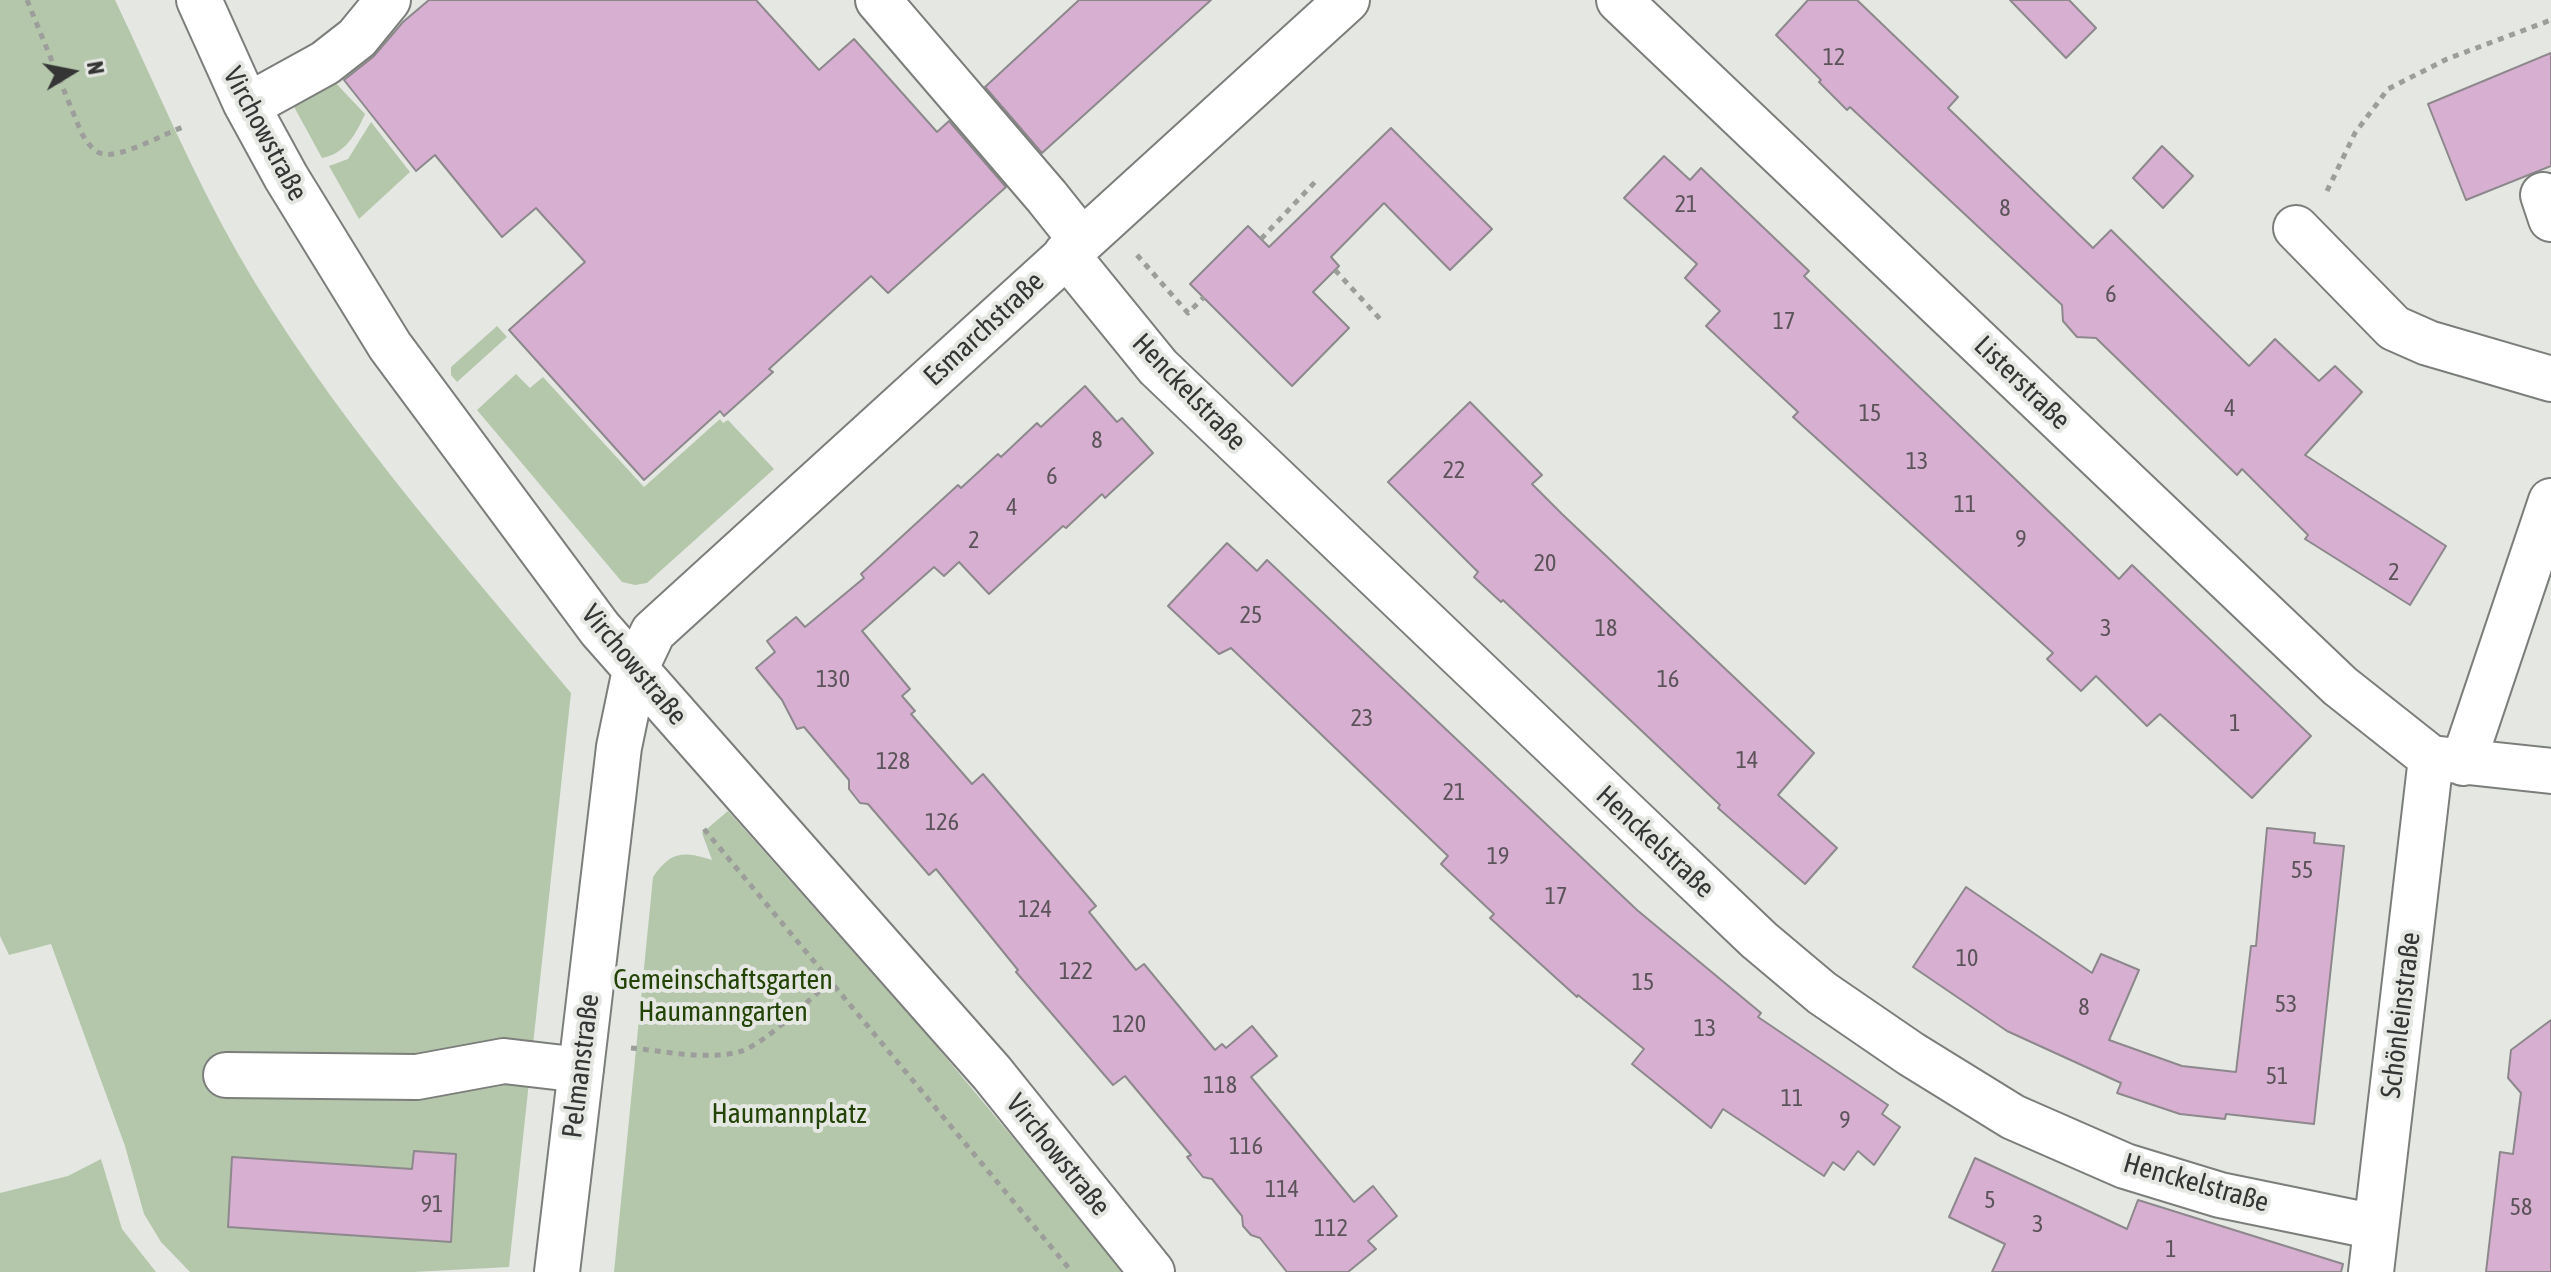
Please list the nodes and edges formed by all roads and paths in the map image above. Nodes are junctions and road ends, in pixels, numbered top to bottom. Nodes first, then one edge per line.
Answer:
1 (27, 0) edge
2 (199, 0) edge
3 (388, 0) edge
4 (878, 0) edge
5 (1347, 0) edge
6 (1619, 0) edge
7 (2551, 20) edge
8 (247, 106) junction
9 (183, 127) dead end
10 (1315, 182) dead end
11 (2296, 228) joint
12 (1261, 239) dead end
13 (1074, 247) junction
14 (1132, 248) dead end
15 (1335, 270) dead end
16 (1204, 297) dead end
17 (1381, 320) dead end
18 (2551, 379) edge
19 (2551, 501) edge
20 (635, 670) junction
21 (2447, 760) junction
22 (2551, 771) edge
23 (704, 829) dead end
24 (829, 983) junction
25 (627, 1048) dead end
26 (581, 1070) junction
27 (226, 1075) dead end
28 (2376, 1227) junction
29 (557, 1272) edge
30 (1072, 1272) edge
31 (1152, 1272) edge
32 (2371, 1272) edge

1 - 9 path
2 - 8 street, Virchowstraße
3 - 8 street
4 - 13 street, Henckelstraße
5 - 13 street, Esmarchstraße
6 - 21 street, Listerstraße
7 - 11 path
8 - 20 street, Virchowstraße
10 - 12 path
11 - 18 street
13 - 20 street, Esmarchstraße
13 - 28 street, Henckelstraße
14 - 16 path
15 - 17 path
19 - 21 street, Schönleinstraße
20 - 26 street, Pelmanstraße
20 - 31 street, Virchowstraße
21 - 22 street
21 - 28 street, Schönleinstraße
23 - 24 path
24 - 25 path
24 - 30 path
26 - 27 street
26 - 29 street, Pelmanstraße
28 - 32 street, Schönleinstraße

